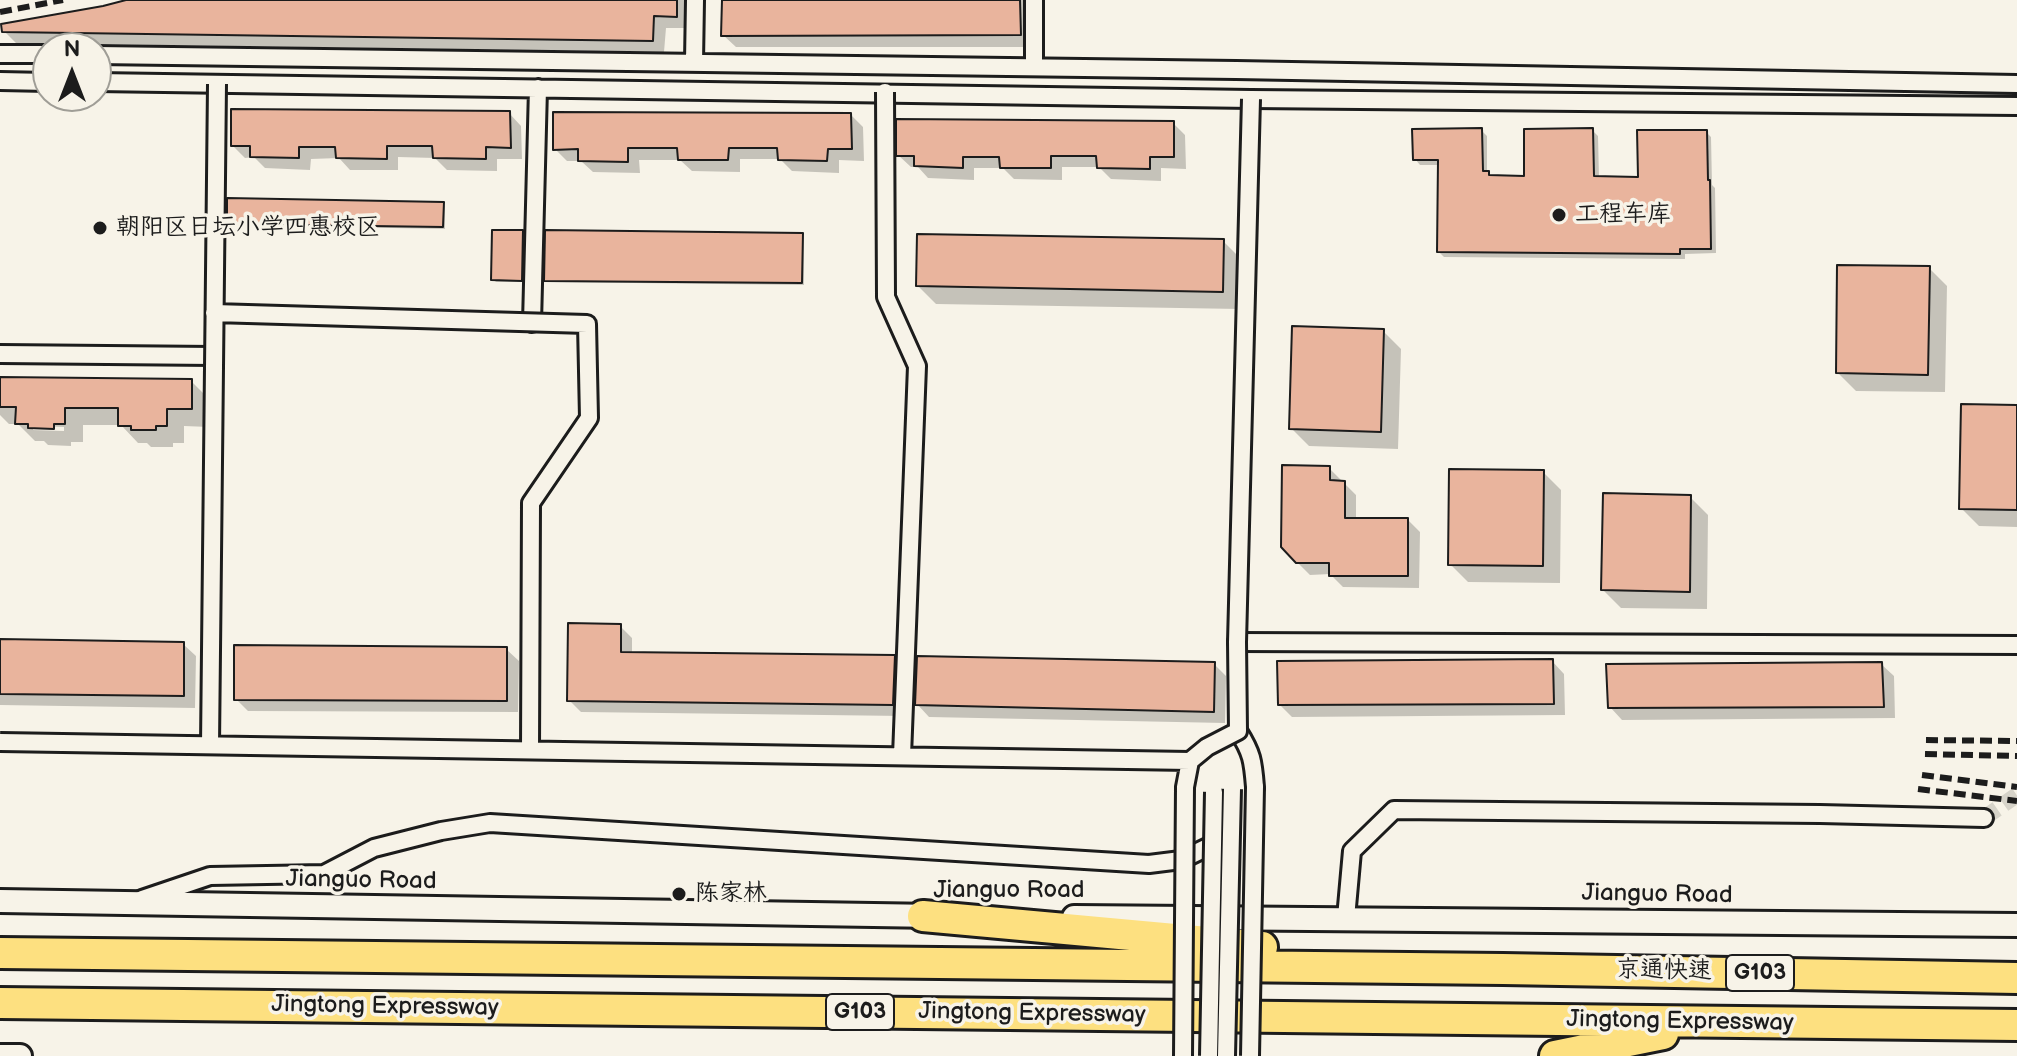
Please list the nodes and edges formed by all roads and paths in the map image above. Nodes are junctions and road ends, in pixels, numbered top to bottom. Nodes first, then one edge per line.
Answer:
1 (695, 0) edge
2 (1034, 0) edge
3 (0, 54) edge
4 (32, 54) edge
5 (112, 55) edge
6 (694, 62) junction
7 (1034, 67) junction
8 (0, 81) edge
9 (32, 82) edge
10 (112, 82) edge
11 (217, 84) junction
12 (2017, 84) edge
13 (538, 88) junction
14 (885, 92) junction
15 (1251, 99) junction
16 (2017, 106) edge
17 (214, 313) junction
18 (532, 323) junction
19 (0, 354) edge
20 (214, 356) junction
21 (1237, 642) junction
22 (2017, 645) edge
23 (1238, 731) junction
24 (0, 742) edge
25 (210, 745) junction
26 (530, 750) junction
27 (902, 756) junction
28 (1190, 761) junction
29 (1232, 789) dead end
30 (1214, 792) dead end
31 (1984, 818) tunnel mouth
32 (1214, 844) junction
33 (0, 901) edge
34 (129, 904) junction
35 (923, 916) junction
36 (1346, 918) junction
37 (2017, 925) edge
38 (0, 953) edge
39 (1503, 969) junction
40 (2017, 978) edge
41 (0, 1003) edge
42 (1720, 1022) junction
43 (2017, 1025) edge
44 (0, 1056) edge
45 (20, 1056) edge
46 (1183, 1056) edge
47 (1209, 1056) edge
48 (1226, 1056) edge
49 (1250, 1056) edge
50 (1555, 1056) edge

1 - 6 street
2 - 7 street
3 - 4 street
5 - 6 street
6 - 7 street
7 - 12 street
8 - 9 street
10 - 11 street
11 - 13 street
11 - 17 street, bridge
13 - 14 street
13 - 18 street
14 - 15 street
14 - 27 street, bridge
15 - 16 street
15 - 21 street, bridge
17 - 18 street, bridge
17 - 20 street, bridge
18 - 26 street, bridge
19 - 20 street
20 - 25 street, bridge
21 - 22 street
21 - 23 street, bridge
23 - 28 street, bridge
23 - 49 street, bridge
24 - 25 street, bridge
25 - 26 street, bridge
26 - 27 street, bridge
27 - 28 street, bridge
28 - 46 street, bridge
29 - 48 street, bridge
30 - 32 street, bridge
31 - 36 street
32 - 34 street, bridge
32 - 47 street, bridge
33 - 34 main road, Jianguo Road
34 - 35 main road, Jianguo Road
35 - 36 main road, Jianguo Road
35 - 39 highway
36 - 37 main road, Jianguo Road
38 - 39 highway, Jingtong Expressway / G103
39 - 40 highway, 京通快速 / G103
41 - 42 highway, Jingtong Expressway / G103
42 - 43 highway, Jingtong Expressway / G103
42 - 50 highway
44 - 45 main road

